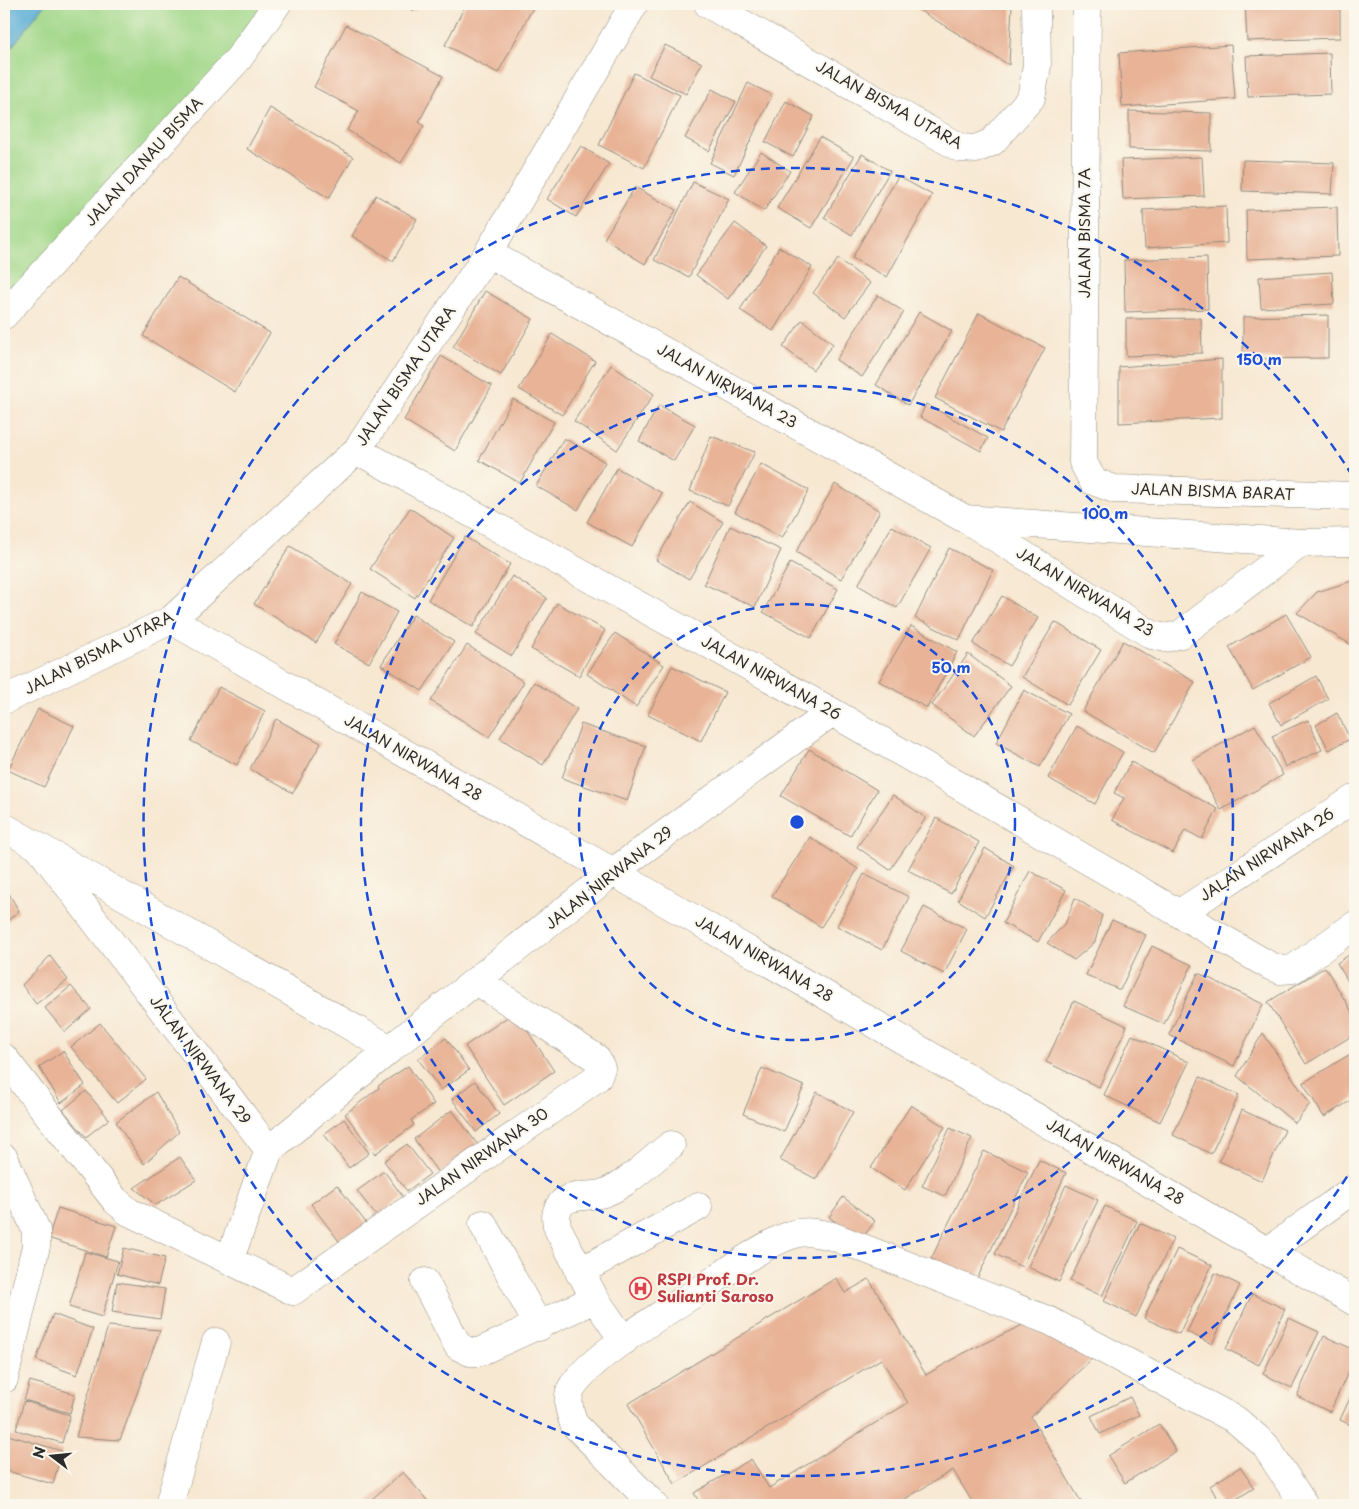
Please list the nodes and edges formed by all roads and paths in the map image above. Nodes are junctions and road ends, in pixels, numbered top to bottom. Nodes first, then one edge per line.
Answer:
1 (277, 4) edge
2 (634, 4) edge
3 (708, 4) edge
4 (1036, 4) edge
5 (1087, 4) edge
6 (488, 253) junction
7 (4, 314) edge
8 (357, 450) junction
9 (1083, 462) joint
10 (1355, 496) edge
11 (965, 519) junction
12 (1355, 542) edge
13 (1301, 543) junction
14 (171, 620) junction
15 (4, 700) edge
16 (832, 712) junction
17 (1355, 798) edge
18 (4, 827) edge
19 (37, 845) junction
20 (613, 872) junction
21 (1180, 913) junction
22 (1355, 925) edge
23 (477, 981) junction
24 (390, 1049) junction
25 (4, 1058) edge
26 (671, 1145) dead end
27 (269, 1150) junction
28 (5, 1164) edge
29 (1355, 1188) edge
30 (698, 1207) dead end
31 (483, 1224) dead end
32 (1268, 1251) junction
33 (229, 1261) junction
34 (579, 1272) junction
35 (425, 1282) dead end
36 (595, 1300) junction
37 (1355, 1302) edge
38 (539, 1327) junction
39 (624, 1341) junction
40 (216, 1342) dead end
41 (4, 1379) edge
42 (169, 1505) edge
43 (654, 1505) edge
44 (1304, 1505) edge

1 - 7 street, JALAN DANAU BISMA
2 - 6 street, JALAN BISMA UTARA
3 - 4 street, JALAN BISMA UTARA
5 - 9 street, JALAN BISMA 7A
6 - 8 street, JALAN BISMA UTARA
6 - 11 street, JALAN NIRWANA 23
8 - 14 street, JALAN BISMA UTARA
8 - 16 street, JALAN NIRWANA 26
9 - 10 street, JALAN BISMA BARAT
11 - 13 street, JALAN NIRWANA 23
11 - 13 street, JALAN NIRWANA 23
12 - 13 street, JALAN NIRWANA 23
14 - 15 street, JALAN BISMA UTARA
14 - 20 street, JALAN NIRWANA 28
16 - 20 street, JALAN NIRWANA 29
16 - 21 street, JALAN NIRWANA 26
17 - 21 street, JALAN NIRWANA 26
18 - 19 street, JALAN NIRWANA 29
19 - 24 street, JALAN NIRWANA 29
19 - 27 street, JALAN NIRWANA 29
20 - 23 street, JALAN NIRWANA 29
20 - 32 street, JALAN NIRWANA 28
21 - 22 street, JALAN NIRWANA 26
23 - 24 street, JALAN NIRWANA 29
23 - 33 street, JALAN NIRWANA 30
24 - 27 street, JALAN NIRWANA 29
25 - 33 street, JALAN NIRWANA 30
26 - 34 street
27 - 33 street
28 - 41 street
29 - 32 street
30 - 34 street
31 - 38 street
32 - 37 street, JALAN NIRWANA 28
34 - 36 street
35 - 38 street
36 - 38 street
36 - 39 street
39 - 43 street
39 - 44 street
40 - 42 street

